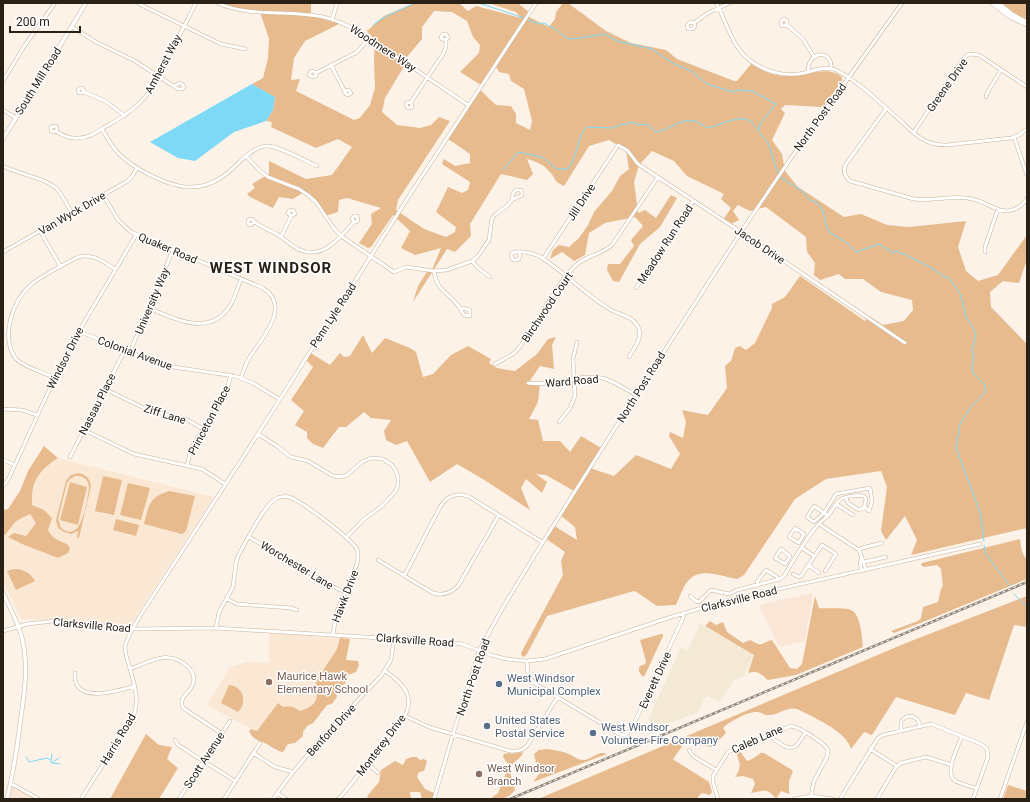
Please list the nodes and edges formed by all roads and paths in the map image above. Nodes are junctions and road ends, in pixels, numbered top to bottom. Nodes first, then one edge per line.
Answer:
1 (55, 3) edge
2 (86, 3) edge
3 (137, 3) edge
4 (196, 3) edge
5 (218, 3) edge
6 (337, 3) edge
7 (536, 3) edge
8 (716, 3) edge
9 (730, 3) edge
10 (902, 3) edge
11 (992, 3) edge
12 (998, 3) edge
13 (719, 9) junction
14 (332, 20) junction
15 (1027, 22) edge
16 (694, 23) dead end
17 (787, 25) dead end
18 (184, 26) junction
19 (1027, 26) edge
20 (72, 27) junction
21 (369, 38) junction
22 (446, 40) dead end
23 (244, 48) dead end
24 (814, 57) junction
25 (331, 66) junction
26 (831, 69) junction
27 (1001, 70) junction
28 (808, 72) junction
29 (316, 73) dead end
30 (159, 76) junction
31 (428, 77) junction
32 (849, 78) junction
33 (3, 81) edge
34 (174, 86) dead end
35 (1027, 87) edge
36 (344, 91) dead end
37 (84, 92) dead end
38 (986, 97) dead end
39 (411, 102) dead end
40 (468, 105) junction
41 (886, 109) junction
42 (3, 110) edge
43 (125, 116) junction
44 (16, 118) junction
45 (102, 129) junction
46 (1027, 129) edge
47 (56, 131) dead end
48 (914, 132) junction
49 (1014, 137) junction
50 (3, 138) edge
51 (618, 145) joint
52 (246, 157) junction
53 (3, 166) edge
54 (317, 166) dead end
55 (136, 168) junction
56 (1027, 175) edge
57 (658, 178) junction
58 (103, 195) junction
59 (1027, 198) edge
60 (512, 200) junction
61 (694, 201) junction
62 (998, 209) junction
63 (72, 213) junction
64 (291, 216) dead end
65 (254, 222) dead end
66 (354, 222) dead end
67 (40, 231) junction
68 (741, 232) junction
69 (136, 235) junction
70 (341, 236) junction
71 (281, 237) junction
72 (173, 250) junction
73 (3, 252) edge
74 (518, 252) dead end
75 (985, 252) dead end
76 (371, 256) junction
77 (543, 259) junction
78 (472, 261) junction
79 (61, 267) junction
80 (116, 269) junction
81 (434, 271) junction
82 (490, 276) dead end
83 (566, 276) junction
84 (242, 279) junction
85 (636, 288) dead end
86 (149, 308) junction
87 (461, 310) dead end
88 (5, 325) dead end
89 (78, 331) junction
90 (5, 339) dead end
91 (577, 342) dead end
92 (905, 343) dead end
93 (125, 350) junction
94 (130, 352) junction
95 (629, 357) dead end
96 (495, 364) dead end
97 (231, 375) junction
98 (54, 377) junction
99 (241, 378) junction
100 (575, 380) junction
101 (528, 383) dead end
102 (105, 389) junction
103 (636, 395) junction
104 (280, 399) junction
105 (3, 409) edge
106 (37, 415) junction
107 (559, 422) dead end
108 (203, 429) junction
109 (84, 430) junction
110 (258, 434) junction
111 (70, 458) dead end
112 (3, 460) edge
113 (15, 465) junction
114 (187, 466) junction
115 (225, 484) junction
116 (3, 486) edge
117 (852, 491) junction
118 (854, 497) junction
119 (846, 498) junction
120 (836, 504) junction
121 (865, 507) junction
122 (824, 513) junction
123 (853, 515) dead end
124 (499, 516) junction
125 (828, 516) junction
126 (819, 524) junction
127 (804, 534) junction
128 (249, 537) junction
129 (346, 538) junction
130 (809, 538) junction
131 (542, 542) junction
132 (882, 543) dead end
133 (980, 544) dead end
134 (802, 548) junction
135 (859, 550) junction
136 (790, 556) junction
137 (814, 556) junction
138 (886, 557) dead end
139 (795, 559) junction
140 (378, 560) dead end
141 (862, 563) junction
142 (808, 565) junction
143 (824, 571) dead end
144 (864, 571) junction
145 (819, 573) dead end
146 (794, 574) dead end
147 (404, 576) junction
148 (778, 580) junction
149 (770, 582) junction
150 (758, 585) junction
151 (772, 591) junction
152 (345, 592) junction
153 (3, 593) edge
154 (690, 596) dead end
155 (226, 599) junction
156 (297, 610) dead end
157 (684, 613) junction
158 (18, 626) junction
159 (216, 628) junction
160 (133, 629) junction
161 (3, 632) edge
162 (333, 634) junction
163 (394, 639) junction
164 (479, 651) junction
165 (527, 661) junction
166 (130, 669) junction
167 (385, 671) junction
168 (75, 673) dead end
169 (135, 686) junction
170 (557, 698) junction
171 (405, 716) junction
172 (230, 721) dead end
173 (1027, 722) edge
174 (920, 726) junction
175 (901, 731) junction
176 (221, 733) junction
177 (805, 733) junction
178 (453, 734) junction
179 (769, 734) junction
180 (962, 736) junction
181 (175, 740) dead end
182 (260, 743) dead end
183 (870, 749) junction
184 (689, 750) dead end
185 (253, 753) junction
186 (203, 761) junction
187 (367, 763) junction
188 (952, 765) junction
189 (897, 766) junction
190 (716, 770) junction
191 (293, 772) junction
192 (378, 773) dead end
193 (235, 781) junction
194 (10, 784) junction
195 (976, 788) junction
196 (277, 793) junction
197 (811, 796) junction
198 (7, 799) edge
199 (39, 799) edge
200 (81, 799) edge
201 (179, 799) edge
202 (224, 799) edge
203 (273, 799) edge
204 (286, 799) edge
205 (338, 799) edge
206 (434, 799) edge
207 (717, 799) edge
208 (794, 799) edge
209 (833, 799) edge
210 (840, 799) edge
211 (877, 799) edge
212 (973, 799) edge
213 (1000, 799) edge

1 - 33 street
2 - 20 main road, South Mill Road
3 - 18 street
4 - 18 street, Amherst Way
5 - 14 street, Woodmere Way
6 - 14 street
7 - 40 street, Penn Lyle Road
8 - 13 street
9 - 13 street
10 - 32 street, North Post Road
11 - 19 main road
12 - 15 main road
13 - 16 street
13 - 28 street
14 - 21 street, Woodmere Way
17 - 24 street
18 - 23 street
18 - 30 street, Amherst Way
20 - 30 street
20 - 44 main road, South Mill Road
21 - 25 street
21 - 31 street, Woodmere Way
22 - 31 street
24 - 26 street
24 - 28 street
25 - 29 street
25 - 36 street
26 - 28 street
26 - 32 street
27 - 35 street, Greene Drive
27 - 38 street
27 - 48 street, Greene Drive
30 - 34 street
30 - 43 street, Amherst Way
31 - 39 street
31 - 40 street, Woodmere Way
32 - 41 street
32 - 68 street, North Post Road
37 - 43 street
40 - 76 street, Penn Lyle Road
41 - 48 street
41 - 62 street
42 - 44 street
43 - 45 street, Amherst Way
44 - 50 main road, South Mill Road
45 - 47 street, Amherst Way
45 - 55 street
46 - 49 street
48 - 49 street
49 - 56 street
51 - 57 street, Jacob Drive
51 - 77 street, Jill Drive
52 - 54 street
52 - 55 street
52 - 70 street
53 - 63 street
55 - 58 street, Van Wyck Drive
57 - 61 street, Jacob Drive
57 - 83 street, Birchwood Court
58 - 63 street, Van Wyck Drive
58 - 69 street, Quaker Road
59 - 62 street
60 - 60 street
60 - 78 street
61 - 68 street, Jacob Drive
61 - 85 street, Meadow Run Road
62 - 75 street
63 - 67 street, Van Wyck Drive
64 - 71 street
65 - 71 street
66 - 70 street
67 - 73 street, Van Wyck Drive
67 - 79 street
68 - 92 street, Jacob Drive
68 - 103 street, North Post Road
69 - 72 street, Quaker Road
69 - 80 street, Windsor Drive
70 - 71 street
70 - 76 street
72 - 84 street, Quaker Road
72 - 86 street, University Way
74 - 77 street
76 - 81 street
76 - 104 street, Penn Lyle Road
77 - 83 street
78 - 81 street
78 - 82 street
79 - 80 street
79 - 88 street
80 - 89 street, Windsor Drive
81 - 87 street
83 - 95 street
83 - 96 street, Birchwood Court
84 - 86 street
84 - 99 street, Quaker Road
86 - 94 street, University Way
89 - 93 street, Colonial Avenue
89 - 98 street, Windsor Drive
90 - 98 street
91 - 100 street
93 - 94 street, Colonial Avenue
93 - 102 street, Nassau Place
94 - 97 street, Colonial Avenue
97 - 99 street, Colonial Avenue
97 - 108 street, Princeton Place
98 - 106 street, Windsor Drive
99 - 104 street, Colonial Avenue
100 - 101 street, Ward Road
100 - 103 street, Ward Road
100 - 107 street
102 - 108 street, Ziff Lane
102 - 109 street, Nassau Place
103 - 131 street, North Post Road
104 - 110 street, Penn Lyle Road
105 - 106 street
106 - 113 street, Windsor Drive
108 - 114 street, Princeton Place
109 - 111 street, Nassau Place
109 - 114 street
110 - 115 street, Penn Lyle Road
110 - 129 street
112 - 113 street
113 - 116 street, Windsor Drive
114 - 115 street
115 - 160 street, Penn Lyle Road
117 - 118 street
117 - 121 street
117 - 122 street
118 - 119 street
118 - 121 street
119 - 120 street
119 - 121 street
120 - 123 street
120 - 125 street
122 - 122 street
122 - 125 street
124 - 131 street
124 - 147 street
124 - 147 street
125 - 126 street
126 - 130 street
126 - 135 street
127 - 127 street
127 - 130 street
128 - 129 street, Hawk Drive
128 - 152 street, Worchester Lane
128 - 155 street, Hawk Drive
129 - 152 street, Hawk Drive
130 - 134 street
131 - 164 street, North Post Road
132 - 135 street
133 - 144 street, Clarksville Road
134 - 137 street
134 - 139 street
135 - 141 street
136 - 136 street
136 - 139 street
137 - 142 street
137 - 143 street
138 - 141 street
139 - 148 street
140 - 147 street
141 - 144 street
142 - 145 street
142 - 146 street
144 - 151 street, Clarksville Road
148 - 149 street
148 - 150 street
149 - 150 street
149 - 151 street
150 - 154 street
151 - 157 street, Clarksville Road
152 - 162 street, Hawk Drive
153 - 158 main road
155 - 156 street
155 - 159 street, Hawk Drive
157 - 165 street, Clarksville Road
157 - 170 street, Everett Drive
158 - 160 street, Clarksville Road
158 - 161 street, Clarksville Road
158 - 194 main road
159 - 160 street, Clarksville Road
159 - 162 street, Clarksville Road
160 - 166 street, Harris Road
162 - 163 street, Clarksville Road
163 - 164 street, Clarksville Road
163 - 167 street, Benford Drive
164 - 165 street, Clarksville Road
164 - 178 street, North Post Road
165 - 170 street, Everett Drive
166 - 169 street, Harris Road
166 - 176 street
167 - 171 street, Monterey Drive
167 - 191 street, Benford Drive
168 - 169 street
169 - 200 street, Harris Road
170 - 178 street
171 - 178 street
171 - 187 street, Monterey Drive
172 - 176 street, Scott Avenue
173 - 213 street
174 - 175 street
174 - 175 street
174 - 180 street
175 - 183 street
176 - 186 street, Scott Avenue
177 - 179 street, Caleb Lane
177 - 179 street
177 - 197 street, Caleb Lane
178 - 206 street, North Post Road
179 - 190 street, Caleb Lane
180 - 188 street
180 - 195 street
181 - 186 street
182 - 185 street
183 - 189 street
183 - 210 street
184 - 190 street
185 - 191 street
185 - 193 street
186 - 193 street
186 - 201 street, Scott Avenue
187 - 192 street
187 - 205 street, Monterey Drive
188 - 189 street
188 - 195 street
189 - 211 street
190 - 207 street
191 - 196 street, Benford Drive
193 - 202 street
194 - 198 main road
194 - 199 street
195 - 212 street
196 - 203 street, Benford Drive
196 - 204 street
197 - 208 street
197 - 209 street

